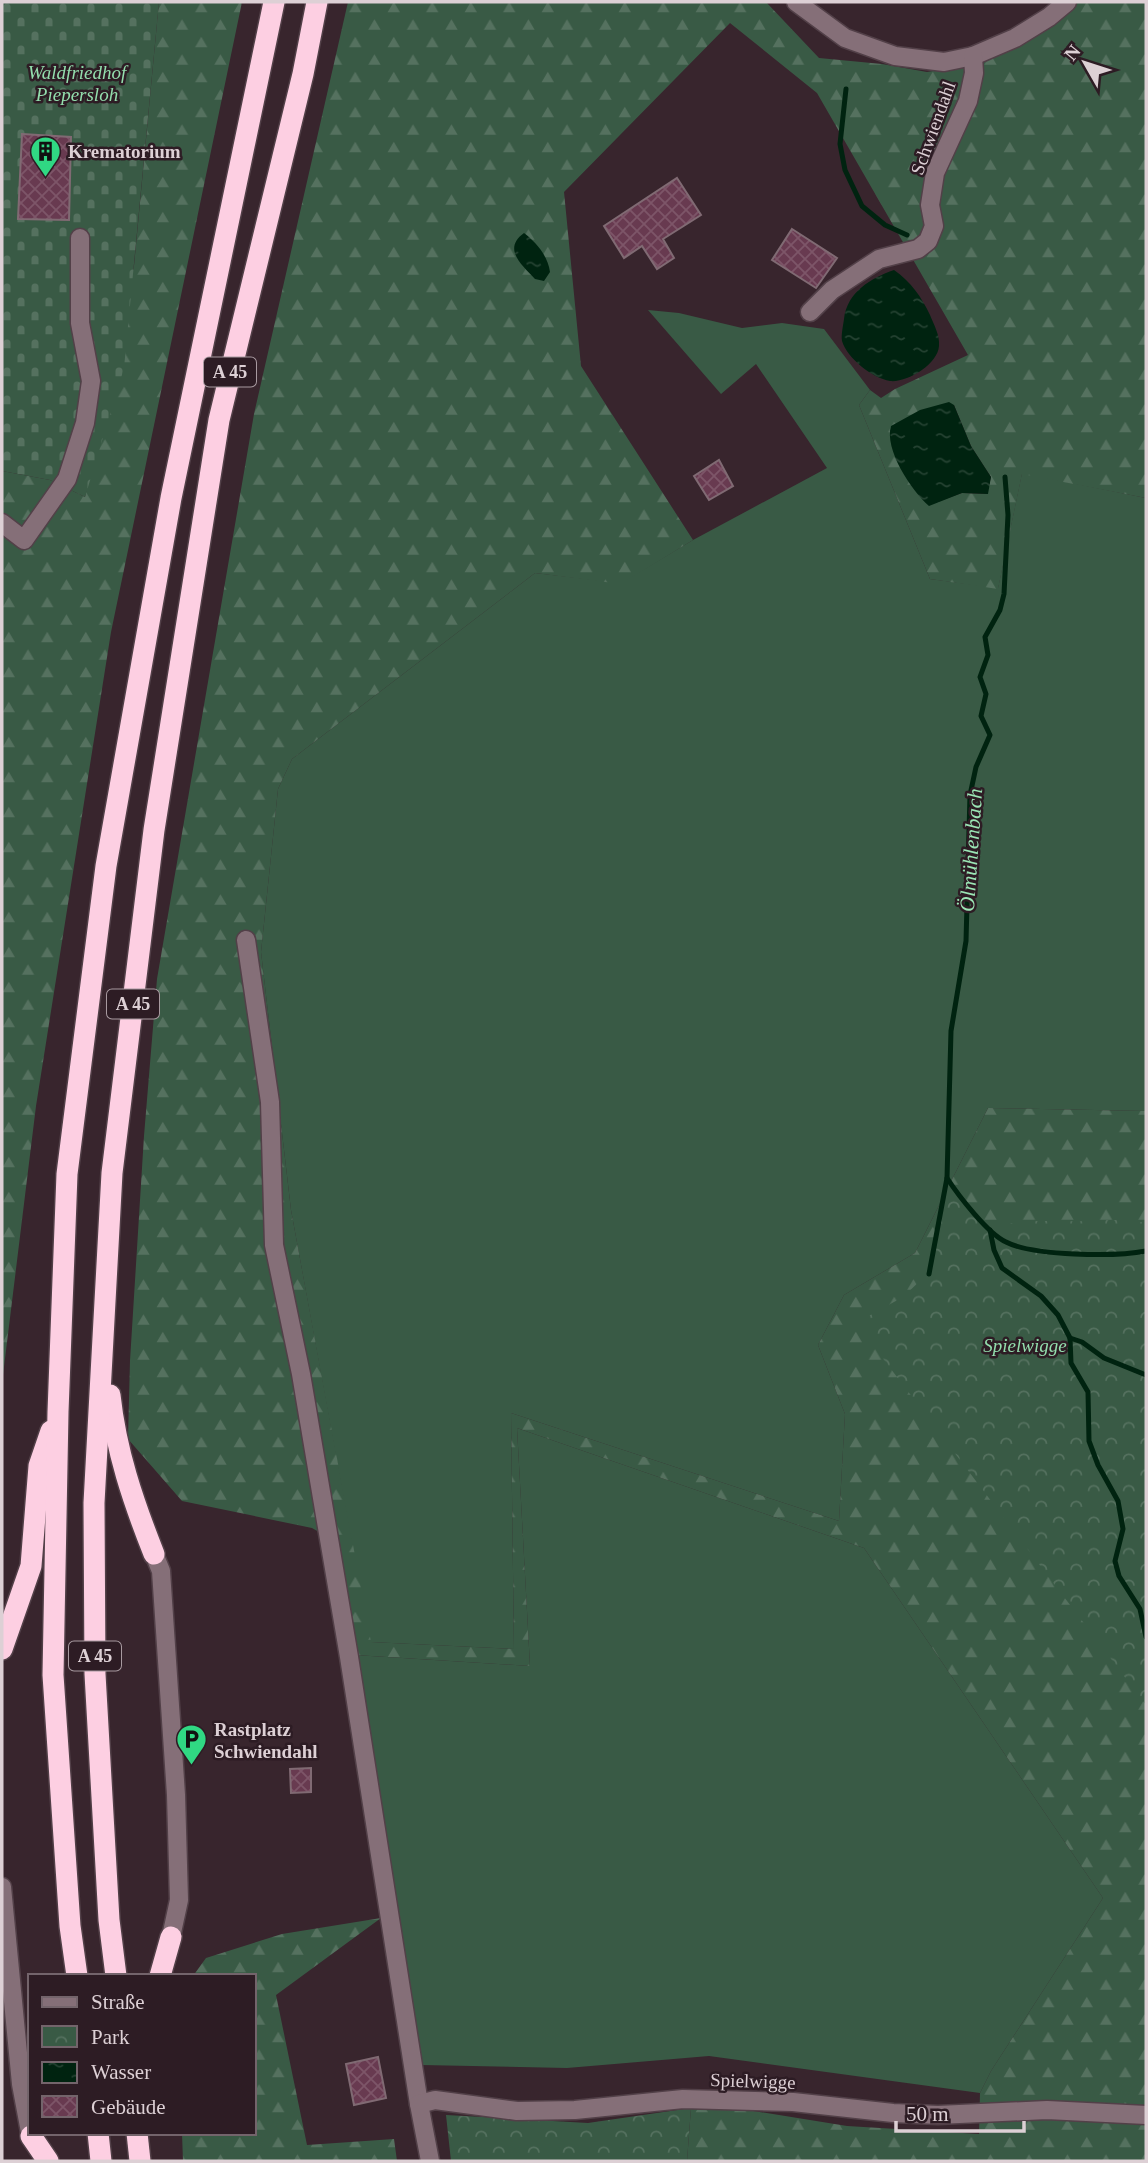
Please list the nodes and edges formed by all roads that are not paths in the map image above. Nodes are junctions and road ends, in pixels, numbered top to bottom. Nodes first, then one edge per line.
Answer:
1 (274, 2) edge
2 (317, 2) edge
3 (796, 2) edge
4 (1067, 2) edge
5 (973, 56) junction
6 (80, 238) dead end
7 (810, 312) dead end
8 (2, 523) edge
9 (246, 940) dead end
10 (103, 1335) junction
11 (58, 1412) junction
12 (154, 1554) joint
13 (2, 1649) edge
14 (2, 1886) edge
15 (171, 1937) joint
16 (77, 1974) edge
17 (116, 1974) edge
18 (161, 1974) edge
19 (419, 2104) junction
20 (1146, 2115) edge
21 (28, 2124) edge
22 (31, 2135) edge
23 (98, 2135) edge
24 (137, 2135) edge
25 (149, 2135) edge
26 (48, 2161) edge
27 (101, 2161) edge
28 (141, 2161) edge
29 (148, 2161) edge
30 (430, 2161) edge

1 - 11 highway, A 45
2 - 10 highway, A 45
3 - 5 street, Schwiendahl
4 - 5 street, Schwiendahl
5 - 7 street, Schwiendahl
6 - 8 street
9 - 19 street
10 - 12 highway
10 - 17 highway, A 45
11 - 13 highway
11 - 16 highway, A 45
12 - 15 street
14 - 21 street
15 - 18 highway
19 - 20 street, Spielwigge
19 - 30 street
22 - 26 highway
23 - 27 highway
24 - 28 highway
25 - 29 highway

